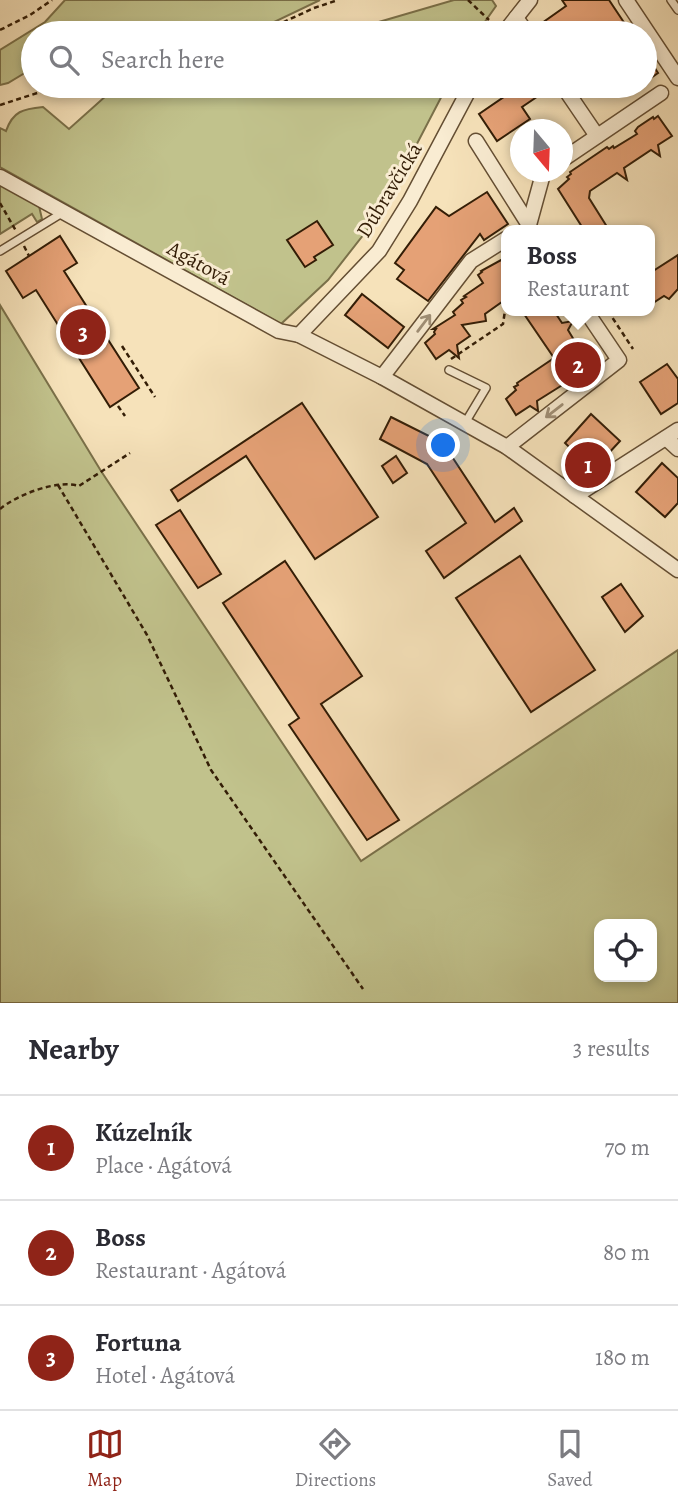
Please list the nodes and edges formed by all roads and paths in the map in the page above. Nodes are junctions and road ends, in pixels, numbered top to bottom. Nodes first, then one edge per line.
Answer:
1 (52, 0) edge
2 (338, 0) edge
3 (468, 0) edge
4 (530, 0) edge
5 (626, 0) edge
6 (671, 0) edge
7 (678, 10) edge
8 (516, 18) junction
9 (489, 20) dead end
10 (286, 21) edge
11 (514, 21) edge
12 (518, 21) edge
13 (640, 21) edge
14 (0, 30) edge
15 (657, 46) edge
16 (678, 78) edge
17 (661, 93) dead end
18 (657, 96) edge
19 (22, 98) edge
20 (465, 98) edge
21 (571, 98) edge
22 (654, 98) edge
23 (0, 105) edge
24 (597, 136) junction
25 (475, 141) dead end
26 (573, 152) edge
27 (0, 178) edge
28 (540, 182) edge
29 (63, 212) junction
30 (525, 225) edge
31 (528, 225) edge
32 (501, 242) edge
33 (0, 251) edge
34 (504, 316) edge
35 (589, 316) edge
36 (611, 316) edge
37 (299, 335) junction
38 (122, 345) dead end
39 (632, 349) dead end
40 (452, 359) dead end
41 (449, 370) dead end
42 (382, 377) junction
43 (155, 397) dead end
44 (118, 406) dead end
45 (125, 416) dead end
46 (465, 424) junction
47 (672, 434) edge
48 (507, 447) junction
49 (678, 449) edge
50 (130, 453) dead end
51 (58, 485) junction
52 (575, 496) junction
53 (0, 509) edge
54 (678, 570) edge
55 (363, 989) dead end

1 - 14 path
2 - 10 path
3 - 9 path
4 - 8 street
5 - 13 street
6 - 7 lane
8 - 11 street
8 - 12 street
15 - 16 street
17 - 18 street
19 - 23 path
20 - 37 street, Dúbravčická
21 - 24 street
22 - 24 street
24 - 26 street
25 - 30 street
27 - 29 street, Agátová
28 - 31 street
29 - 33 lane
29 - 37 street, Agátová
42 -> 32 street
34 - 40 path
35 -> 48 street
36 - 39 path
37 - 42 street, Agátová
38 - 43 path
41 - 46 lane
42 - 46 street, Agátová
44 - 45 path
46 - 48 street, Agátová
47 - 49 street
47 - 52 street
48 - 52 street, Agátová
50 - 51 path
51 - 53 path
51 - 55 path
52 - 54 street, Agátová

